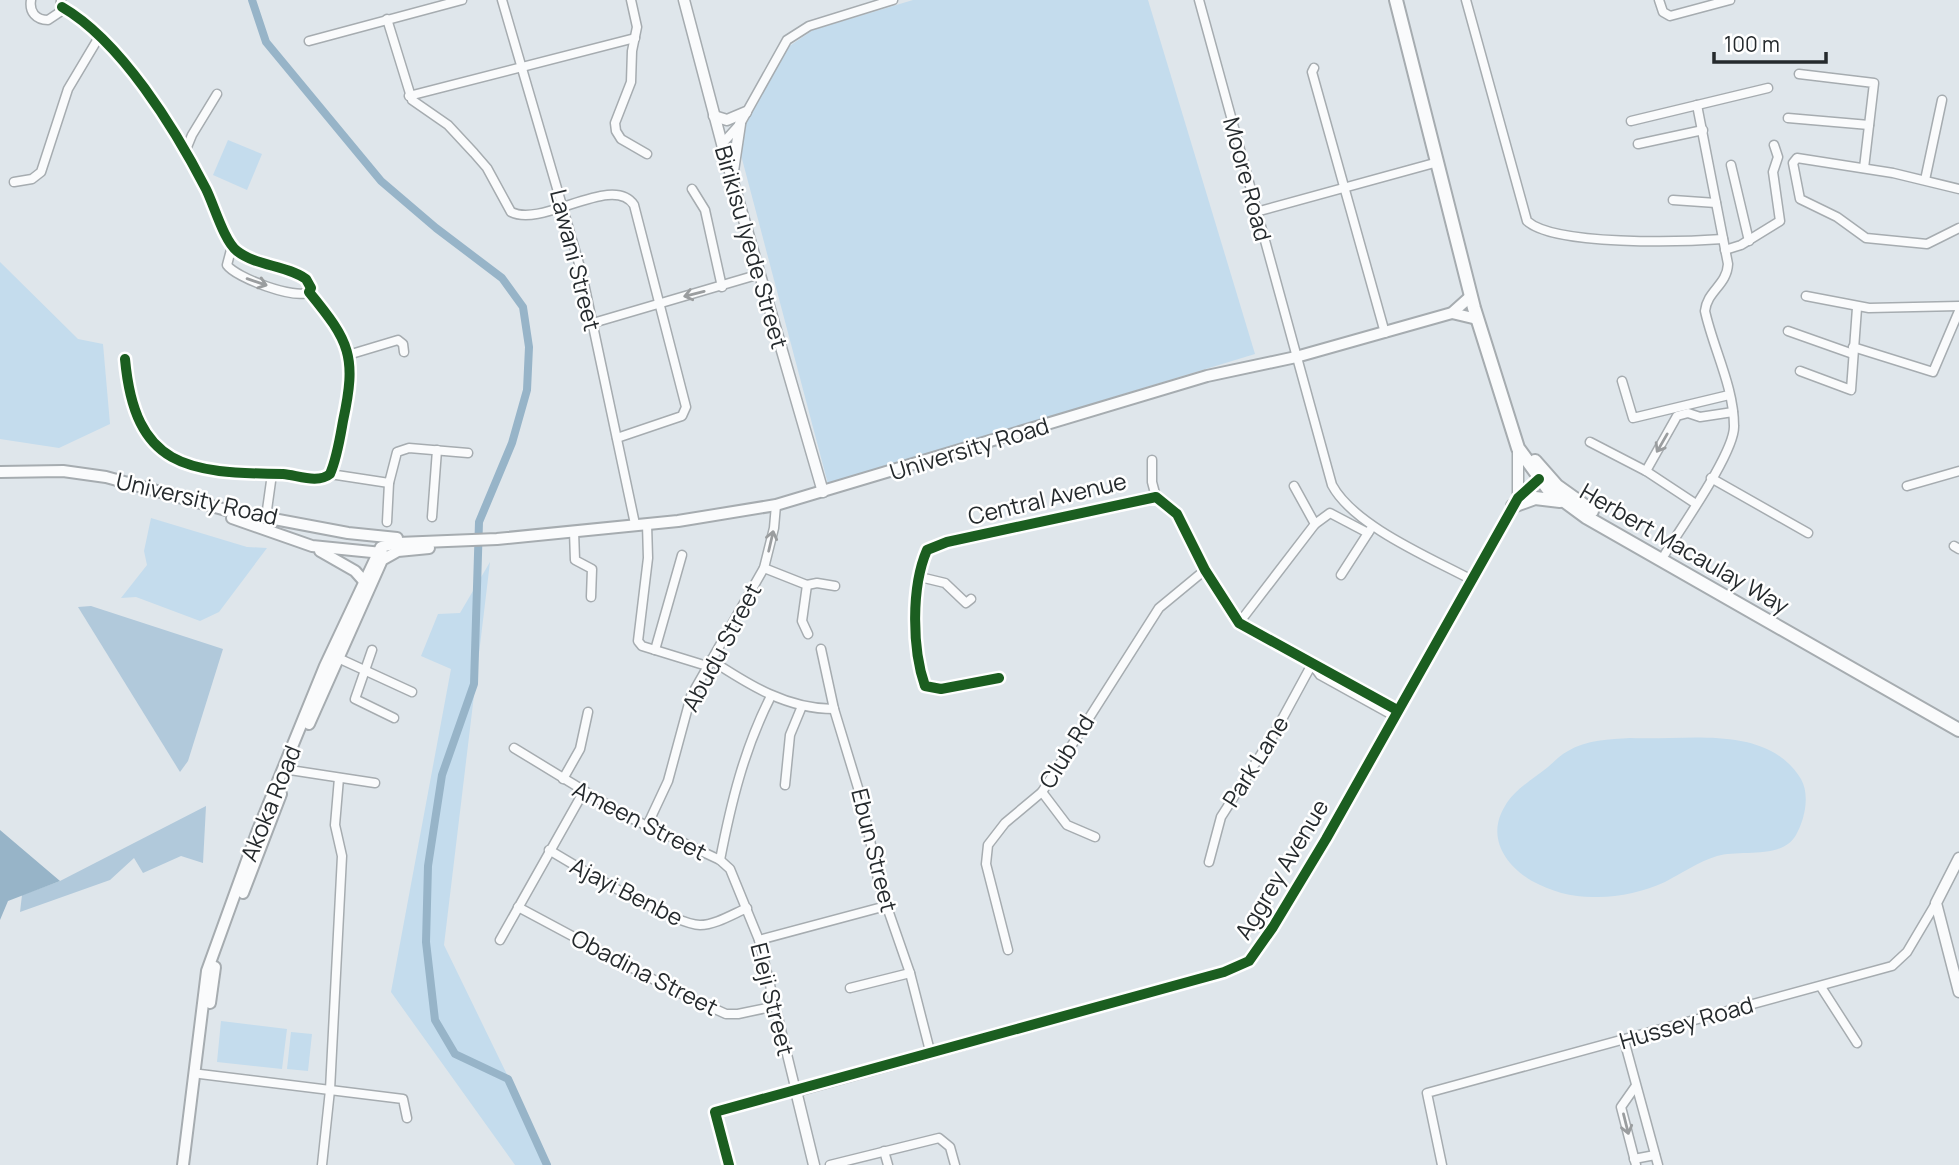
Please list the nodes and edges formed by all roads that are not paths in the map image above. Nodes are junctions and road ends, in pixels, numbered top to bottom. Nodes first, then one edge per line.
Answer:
1 (462, 0) edge
2 (502, 0) edge
3 (631, 0) edge
4 (684, 0) edge
5 (893, 0) edge
6 (1199, 0) edge
7 (1396, 0) edge
8 (1402, 0) edge
9 (1466, 0) edge
10 (1658, 0) edge
11 (1730, 0) edge
12 (29, 1) edge
13 (61, 3) edge
14 (387, 19) junction
15 (99, 37) junction
16 (635, 38) junction
17 (309, 41) dead end
18 (521, 67) junction
19 (1314, 68) dead end
20 (1799, 74) dead end
21 (1768, 88) dead end
22 (217, 94) dead end
23 (409, 96) junction
24 (1942, 100) dead end
25 (1697, 105) junction
26 (746, 112) junction
27 (714, 116) junction
28 (1788, 118) dead end
29 (1631, 121) dead end
30 (740, 124) junction
31 (1869, 124) junction
32 (1703, 130) junction
33 (722, 144) junction
34 (1638, 144) dead end
35 (1774, 145) dead end
36 (185, 152) junction
37 (648, 154) dead end
38 (1438, 162) junction
39 (1731, 165) dead end
40 (1864, 168) junction
41 (733, 175) junction
42 (1925, 180) junction
43 (14, 182) dead end
44 (1343, 187) junction
45 (692, 189) dead end
46 (1959, 189) edge
47 (1673, 200) dead end
48 (1716, 203) junction
49 (562, 207) junction
50 (1256, 212) junction
51 (1959, 228) edge
52 (1723, 239) junction
53 (1749, 241) junction
54 (232, 246) junction
55 (1725, 250) junction
56 (760, 274) junction
57 (722, 287) junction
58 (309, 292) junction
59 (1471, 296) junction
60 (1806, 296) dead end
61 (660, 302) junction
62 (1959, 306) edge
63 (1857, 307) junction
64 (1959, 311) edge
65 (1452, 313) junction
66 (1477, 319) junction
67 (593, 323) junction
68 (1788, 331) dead end
69 (1385, 333) junction
70 (1853, 350) junction
71 (404, 352) dead end
72 (348, 355) junction
73 (1297, 357) junction
74 (125, 359) dead end
75 (1800, 371) dead end
76 (1622, 381) dead end
77 (1729, 395) junction
78 (1732, 412) junction
79 (617, 438) junction
80 (1590, 442) dead end
81 (1518, 448) junction
82 (437, 450) junction
83 (468, 453) dead end
84 (1152, 460) dead end
85 (1646, 471) junction
86 (1959, 471) edge
87 (0, 472) edge
88 (272, 474) junction
89 (330, 474) junction
90 (1711, 478) junction
91 (0, 479) edge
92 (1539, 479) junction
93 (389, 483) junction
94 (1294, 486) dead end
95 (1907, 486) dead end
96 (823, 492) junction
97 (1156, 497) junction
98 (1561, 501) junction
99 (1516, 502) junction
100 (1696, 503) junction
101 (776, 505) junction
102 (266, 516) junction
103 (432, 517) dead end
104 (303, 522) junction
105 (387, 522) dead end
106 (635, 524) junction
107 (647, 524) junction
108 (1315, 524) junction
109 (1373, 524) junction
110 (575, 531) junction
111 (348, 533) junction
112 (1368, 533) junction
113 (1808, 533) dead end
114 (293, 539) junction
115 (477, 540) junction
116 (435, 541) junction
117 (312, 546) junction
118 (398, 551) junction
119 (376, 554) junction
120 (1665, 554) junction
121 (682, 555) dead end
122 (378, 568) junction
123 (764, 568) junction
124 (1205, 570) junction
125 (1341, 575) dead end
126 (920, 577) junction
127 (363, 580) junction
128 (1472, 580) junction
129 (807, 585) junction
130 (835, 586) dead end
131 (592, 597) dead end
132 (971, 599) dead end
133 (1239, 623) junction
134 (808, 634) dead end
135 (821, 649) dead end
136 (372, 650) dead end
137 (655, 650) junction
138 (338, 658) junction
139 (709, 663) junction
140 (1312, 664) junction
141 (363, 670) junction
142 (999, 678) dead end
143 (412, 692) dead end
144 (771, 696) junction
145 (802, 706) junction
146 (834, 709) junction
147 (587, 712) dead end
148 (1395, 713) junction
149 (394, 718) dead end
150 (1959, 723) edge
151 (1959, 730) edge
152 (514, 748) dead end
153 (290, 770) junction
154 (340, 778) junction
155 (563, 779) junction
156 (375, 783) dead end
157 (786, 785) dead end
158 (584, 791) junction
159 (1042, 792) junction
160 (646, 828) junction
161 (1096, 836) dead end
162 (549, 850) junction
163 (1959, 858) edge
164 (720, 860) junction
165 (1209, 862) dead end
166 (1936, 903) junction
167 (886, 905) junction
168 (518, 907) junction
169 (747, 908) junction
170 (500, 940) dead end
171 (760, 940) junction
172 (1008, 950) dead end
173 (211, 972) junction
174 (910, 974) junction
175 (1821, 987) junction
176 (850, 988) dead end
177 (1959, 992) edge
178 (776, 1006) junction
179 (1624, 1040) junction
180 (1857, 1043) dead end
181 (930, 1051) junction
182 (200, 1074) junction
183 (1635, 1087) junction
184 (330, 1090) junction
185 (796, 1091) junction
186 (407, 1118) dead end
187 (884, 1151) junction
188 (1655, 1155) junction
189 (1635, 1162) edge
190 (184, 1165) edge
191 (191, 1165) edge
192 (322, 1165) edge
193 (729, 1165) edge
194 (814, 1165) edge
195 (830, 1165) edge
196 (888, 1165) edge
197 (956, 1165) edge
198 (1442, 1165) edge
199 (1658, 1165) edge

1 - 14 street
2 - 18 street, Lawani Street
3 - 16 street
4 - 27 street, Birikisu Iyede Street
5 - 26 street
6 - 50 street, Moore Road
7 - 38 highway, Herbert Macaulay Way
8 - 120 highway, Herbert Macaulay Way
9 - 52 street
10 - 11 street
12 - 13 street
13 - 15 street
14 - 17 street
14 - 23 street
15 - 36 street
15 - 43 street
16 - 18 street
16 - 37 street
18 - 23 street
18 - 49 street, Lawani Street
19 - 44 street
20 - 31 street
21 - 25 street
22 - 36 street
23 - 49 street
24 - 42 street
25 - 29 street
25 - 32 street
26 - 27 street
26 - 30 street
27 - 33 street, Birikisu Iyede Street
28 - 31 street
30 - 33 street
30 - 41 street
31 - 40 street
32 - 34 street
32 - 48 street
33 - 41 street, Birikisu Iyede Street
35 - 53 street
36 - 54 street
38 - 44 street
38 - 59 highway, Herbert Macaulay Way
39 - 53 street
40 - 42 street
40 - 51 street
41 - 56 street, Birikisu Iyede Street
42 - 46 street
44 - 50 street
44 - 69 street
45 - 57 street
47 - 48 street
48 - 52 street
49 - 61 street
49 - 67 street, Lawani Street
50 - 73 street, Moore Road
52 - 55 street
53 - 55 street
54 - 58 street
54 -> 58 street
55 - 77 street
56 - 57 street
56 - 96 street, Birikisu Iyede Street
57 -> 61 street
58 - 72 street
59 - 65 main road
59 - 66 highway, Herbert Macaulay Way
60 - 63 street
61 - 67 street
61 - 79 street
62 - 63 street
63 - 70 street
64 - 70 street
65 - 66 main road
65 - 69 main road, University Road
66 - 81 highway, Herbert Macaulay Way
67 - 79 street, Lawani Street
68 - 70 street
69 - 73 main road, University Road
70 - 75 street
71 - 72 street
72 - 89 street
73 - 96 main road, University Road
73 - 109 street, Moore Road
74 - 88 street
76 - 77 street
77 - 78 street
78 -> 85 street
78 - 90 street
79 - 106 street, Lawani Street
80 - 85 street
81 - 92 highway, Herbert Macaulay Way
81 - 99 street
82 - 83 street
82 - 93 street
82 - 103 street
84 - 97 street
85 - 100 street
86 - 95 street
87 - 102 main road, University Road
88 - 89 street
88 - 102 street
89 - 93 street
90 - 100 street
90 - 113 street
91 - 114 main road, University Road
92 - 98 highway, Herbert Macaulay Way
92 - 99 street
93 - 105 street
94 - 108 street
96 - 101 main road, University Road
97 - 124 street, Central Avenue
97 - 126 street, Central Avenue
98 - 99 highway
98 - 151 highway, Herbert Macaulay Way
99 - 128 street, Aggrey Avenue
100 - 120 street
101 - 107 main road, University Road
123 -> 101 street, Abudu Street
102 - 104 main road, University Road
104 - 111 main road, University Road
104 - 114 main road
106 - 107 main road, University Road
106 - 110 main road, University Road
107 - 137 street
108 - 112 street
108 - 133 street
109 - 112 street
109 - 128 street, Moore Road
110 - 115 main road, University Road
110 - 131 street
111 - 116 main road, University Road
111 - 119 main road
112 - 125 street
114 - 117 main road, University Road
115 - 116 main road
115 - 118 main road, University Road
116 - 119 main road
117 - 119 main road, University Road
117 - 127 main road
118 - 119 main road, University Road
118 - 122 main road
119 - 122 main road
119 - 127 main road, Akoka Road
120 - 150 highway, Herbert Macaulay Way
121 - 137 street
122 - 138 main road
123 - 129 street
123 - 139 street, Abudu Street
124 - 133 street, Central Avenue
124 - 159 street, Club Rd
126 - 132 street
126 - 142 street, Central Avenue
127 - 173 main road, Akoka Road
128 - 148 street, Aggrey Avenue
129 - 130 street
129 - 134 street
133 - 140 street, Central Avenue
135 - 146 street, Ebun Street
136 - 141 street
137 - 139 street
138 - 141 street
138 - 153 main road
139 - 144 street
139 - 160 street, Abudu Street
140 - 148 street, Central Avenue
140 - 165 street, Park Lane
141 - 143 street
141 - 149 street
144 - 145 street
144 - 164 street
145 - 146 street
145 - 157 street
146 - 167 street, Ebun Street
147 - 155 street
148 - 181 street, Aggrey Avenue
152 - 155 street, Ameen Street
153 - 154 street
153 - 173 main road
154 - 156 street
154 - 184 street
155 - 158 street, Ameen Street
158 - 160 street, Ameen Street
158 - 162 street
159 - 161 street
159 - 172 street, Club Rd
160 - 164 street, Ameen Street
162 - 168 street
162 - 169 street, Ajayi Benbe
163 - 166 street, Hussey Road
164 - 169 street, Ameen Street
166 - 175 street, Hussey Road
166 - 177 street
167 - 171 street
167 - 174 street, Ebun Street
168 - 170 street
168 - 178 street, Obadina Street
169 - 171 street, Eleji Street
171 - 178 street, Eleji Street
173 - 182 main road
173 - 190 main road, Akoka Road
174 - 176 street
174 - 181 street, Ebun Street
175 - 179 street, Hussey Road
175 - 180 street
178 - 185 street, Eleji Street
179 - 183 street
179 - 198 street, Hussey Road
181 - 185 street, Aggrey Avenue
182 - 184 street
182 - 191 main road
183 - 188 street
183 -> 189 street
184 - 186 street
184 - 192 street
185 - 193 street
185 - 194 street
187 - 195 street
187 - 196 street
187 - 197 street
188 - 189 street
188 - 199 street

